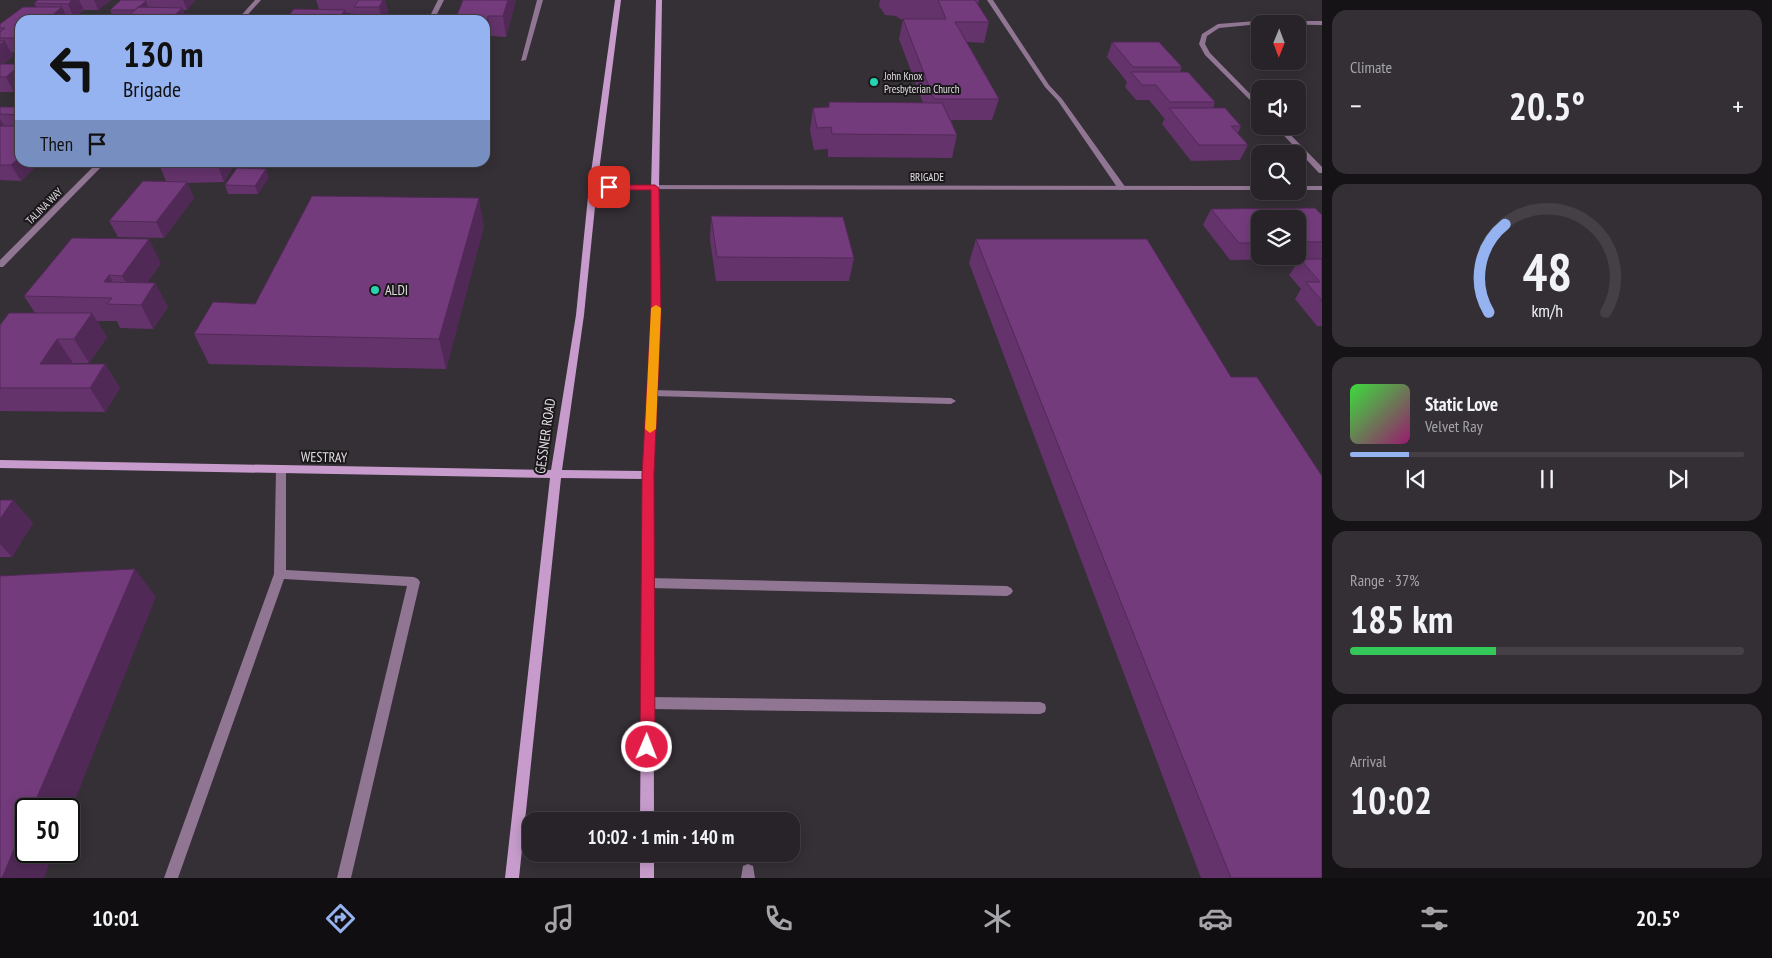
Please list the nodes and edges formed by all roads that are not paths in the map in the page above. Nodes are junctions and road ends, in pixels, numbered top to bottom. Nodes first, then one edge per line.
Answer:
1 (258, 0) edge
2 (441, 0) edge
3 (540, 0) edge
4 (618, 0) edge
5 (659, 0) edge
6 (990, 0) edge
7 (244, 15) edge
8 (434, 15) edge
9 (1322, 23) edge
10 (523, 60) dead end
11 (1251, 99) edge
12 (1287, 135) edge
13 (98, 167) edge
14 (1322, 171) edge
15 (593, 187) junction
16 (655, 188) junction
17 (1122, 188) junction
18 (1251, 188) edge
19 (1306, 188) edge
20 (1322, 188) edge
21 (0, 265) edge
22 (652, 393) junction
23 (951, 401) dead end
24 (0, 464) edge
25 (281, 470) junction
26 (556, 473) junction
27 (648, 474) junction
28 (280, 574) junction
29 (648, 583) junction
30 (1006, 591) dead end
31 (648, 703) junction
32 (1040, 708) dead end
33 (647, 812) edge
34 (647, 862) edge
35 (171, 878) edge
36 (344, 878) edge
37 (512, 878) edge
38 (647, 878) edge

1 - 7 street
2 - 8 street
3 - 10 street
4 - 15 main road, GESSNER ROAD
5 - 16 main road
6 - 17 street
9 - 11 street
12 - 14 street
13 - 21 street, TALINA WAY
15 - 16 street, BRIGADE
15 - 26 main road, GESSNER ROAD
16 - 17 street, BRIGADE
16 - 22 main road
17 - 18 street, BRIGADE
19 - 20 street
22 - 23 street
22 - 27 main road
24 - 25 main road, WESTRAY
25 - 26 main road, WESTRAY
25 - 28 street
26 - 27 main road, WESTRAY
26 - 37 main road, GESSNER ROAD
27 - 29 main road
28 - 35 street
28 - 36 street
29 - 30 street
29 - 31 main road
31 - 32 street
31 - 33 main road
34 - 38 main road

